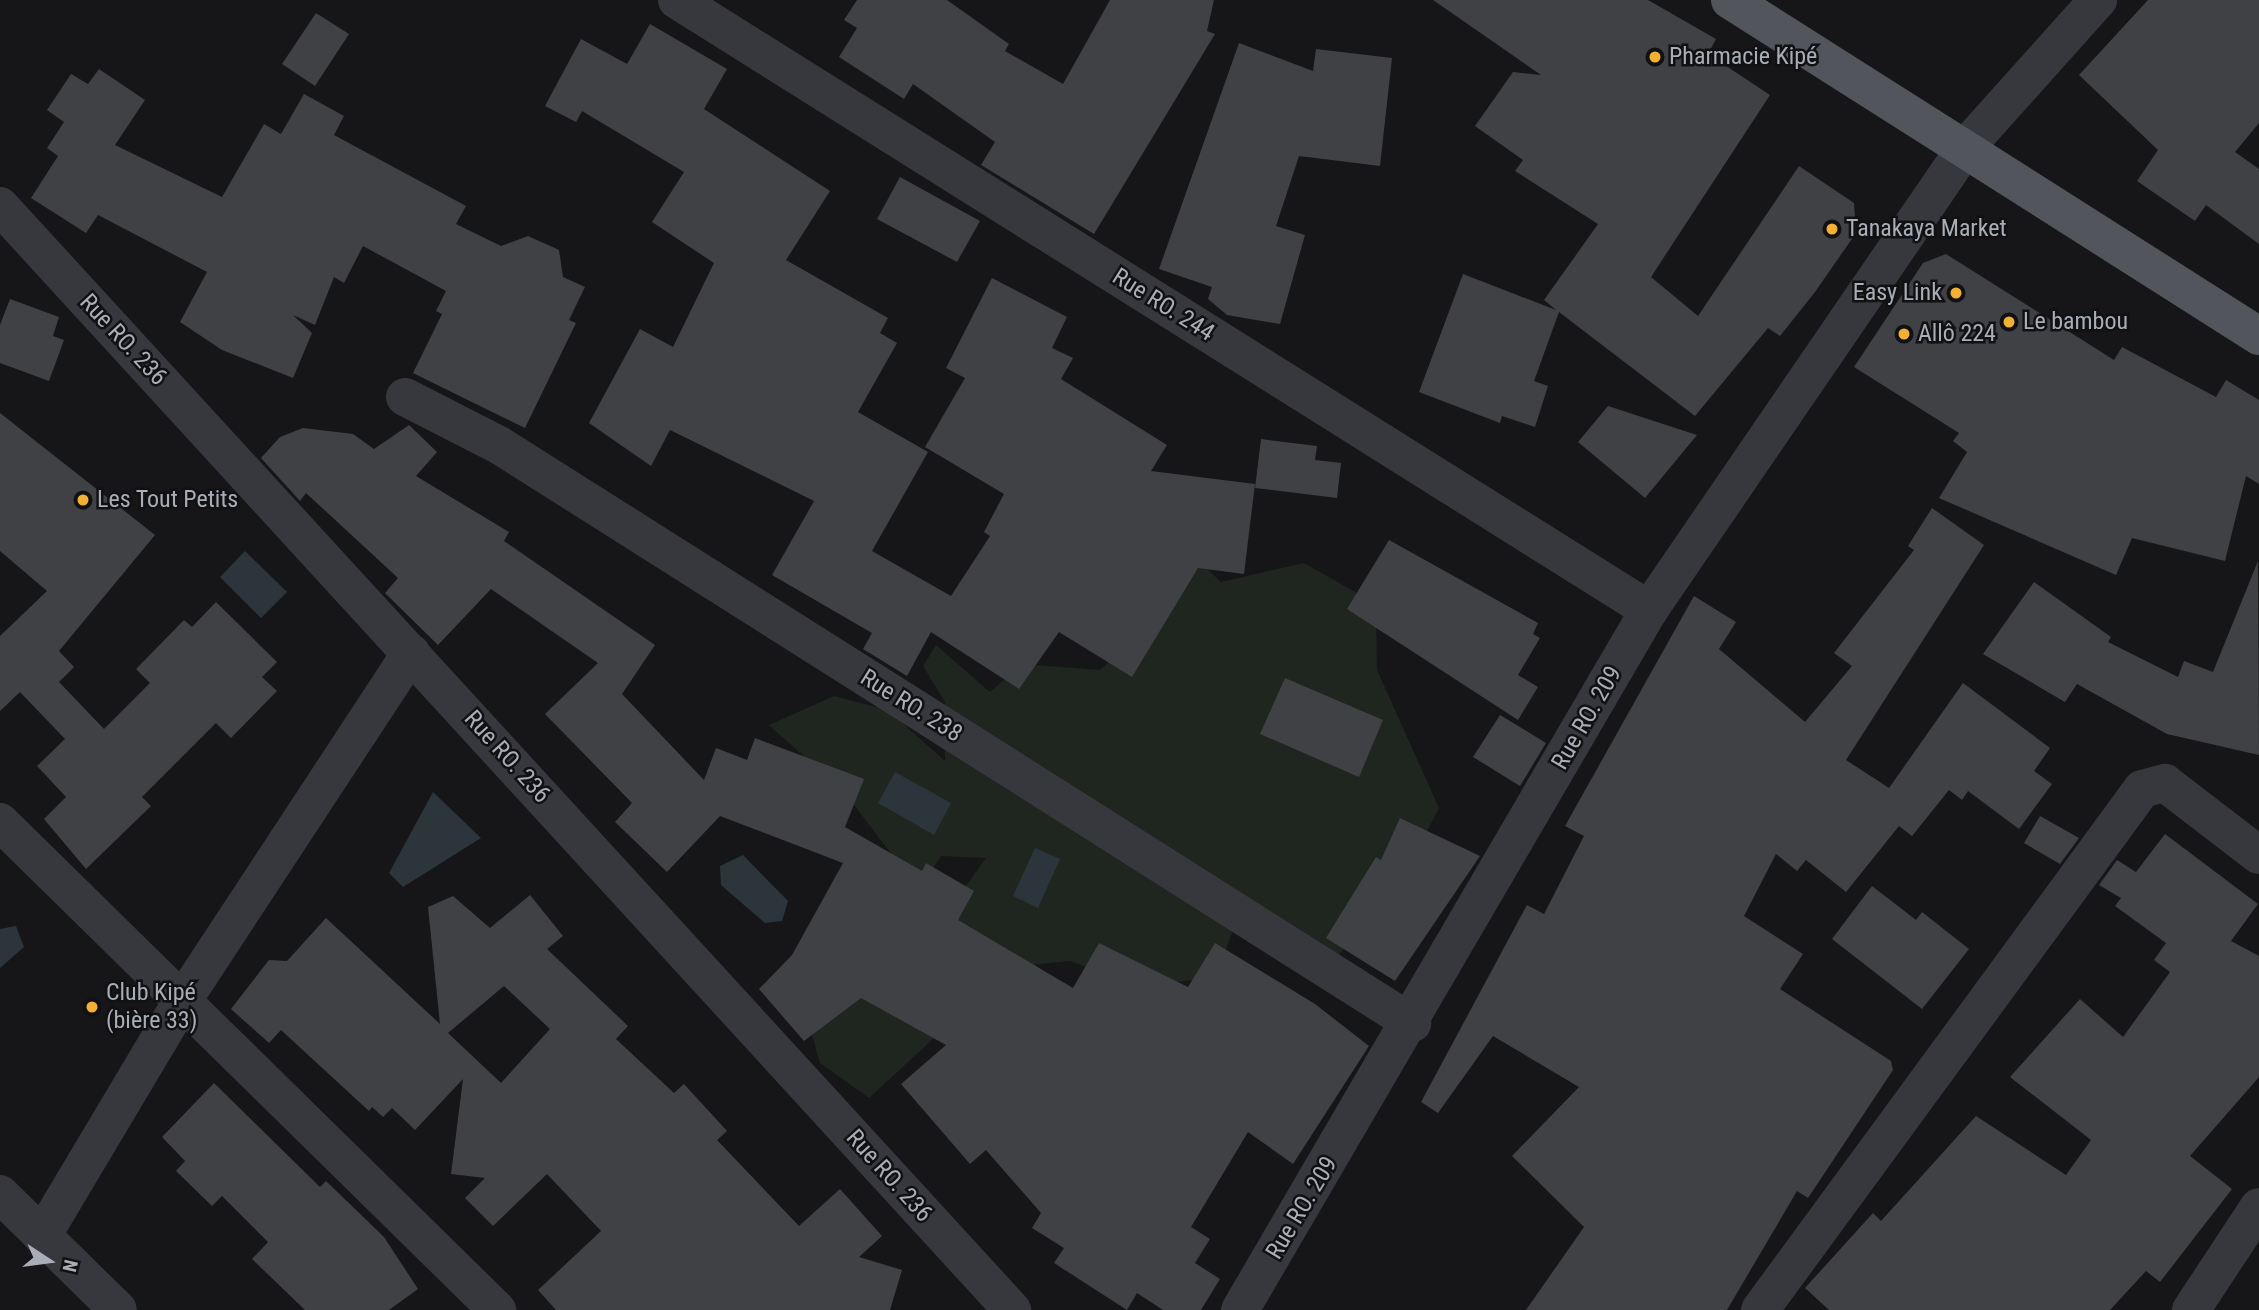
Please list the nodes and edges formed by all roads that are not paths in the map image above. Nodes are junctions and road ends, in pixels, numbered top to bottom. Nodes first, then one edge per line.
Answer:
1 (677, 0) edge
2 (2098, 0) edge
3 (1749, 5) edge
4 (1966, 147) junction
5 (0, 206) edge
6 (2259, 337) edge
7 (405, 397) dead end
8 (1649, 610) junction
9 (411, 653) junction
10 (0, 822) edge
11 (2259, 855) edge
12 (181, 1003) junction
13 (1412, 1023) junction
14 (0, 1194) edge
15 (2259, 1207) edge
16 (42, 1236) junction
17 (118, 1310) edge
18 (497, 1310) edge
19 (1012, 1310) edge
20 (1240, 1310) edge
21 (1760, 1310) edge
22 (2191, 1310) edge

1 - 8 street, Rue RO. 244
2 - 4 street, Rue RO. 209
3 - 4 main road
4 - 6 main road
4 - 8 street, Rue RO. 209
5 - 9 street, Rue RO. 236
7 - 13 street, Rue RO. 238
8 - 13 street, Rue RO. 209
9 - 12 street
9 - 19 street, Rue RO. 236
10 - 12 street
11 - 21 street
12 - 16 street
12 - 18 street
13 - 20 street, Rue RO. 209
14 - 16 street
15 - 22 street
16 - 17 street

